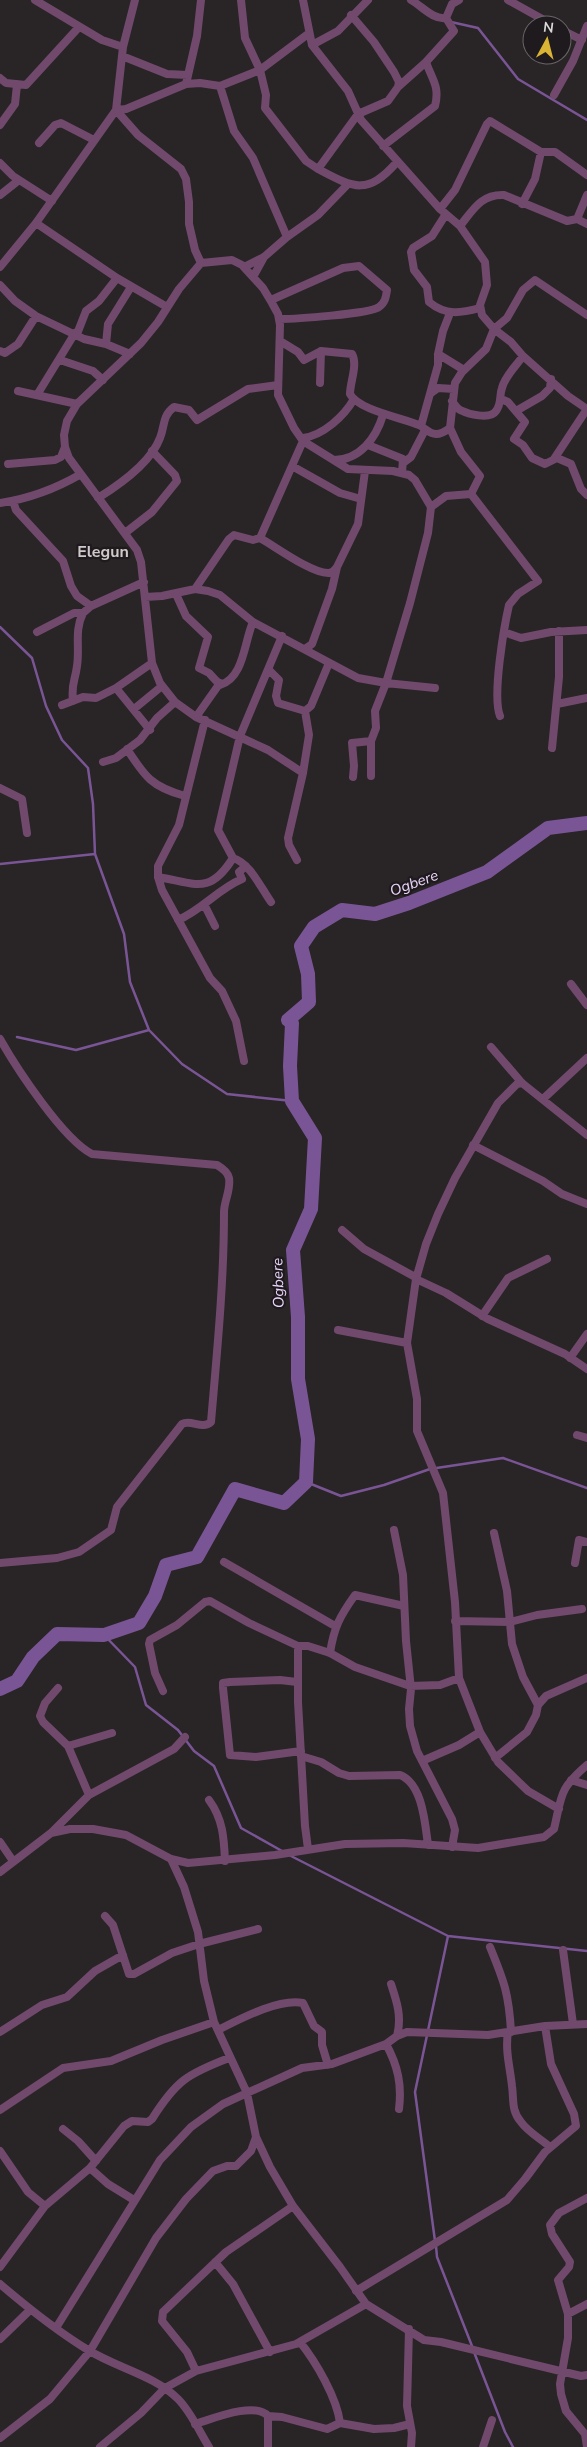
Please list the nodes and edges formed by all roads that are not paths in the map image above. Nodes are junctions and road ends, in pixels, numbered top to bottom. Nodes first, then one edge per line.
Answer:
1 (35, 0) edge
2 (135, 0) edge
3 (201, 0) edge
4 (241, 0) edge
5 (303, 0) edge
6 (368, 0) edge
7 (411, 0) edge
8 (459, 0) edge
9 (508, 0) edge
10 (42, 2) edge
11 (352, 15) junction
12 (536, 15) edge
13 (446, 18) junction
14 (587, 26) edge
15 (80, 27) junction
16 (308, 34) junction
17 (572, 35) edge
18 (582, 40) junction
19 (312, 44) junction
20 (123, 47) junction
21 (122, 56) junction
22 (426, 62) junction
23 (260, 70) junction
24 (188, 75) junction
25 (0, 78) edge
26 (186, 84) junction
27 (17, 85) junction
28 (220, 86) junction
29 (398, 87) junction
30 (554, 95) dead end
31 (116, 110) junction
32 (358, 114) junction
33 (0, 125) edge
34 (94, 140) junction
35 (39, 143) dead end
36 (383, 146) junction
37 (541, 152) junction
38 (397, 162) junction
39 (0, 163) edge
40 (318, 169) junction
41 (587, 174) edge
42 (19, 180) junction
43 (347, 185) junction
44 (0, 195) edge
45 (587, 195) edge
46 (52, 201) junction
47 (522, 204) junction
48 (443, 211) junction
49 (577, 219) junction
50 (36, 223) junction
51 (587, 224) edge
52 (460, 226) junction
53 (287, 237) junction
54 (264, 257) junction
55 (201, 263) junction
56 (0, 267) edge
57 (244, 267) junction
58 (252, 277) junction
59 (116, 278) junction
60 (0, 285) edge
61 (131, 287) junction
62 (271, 300) junction
63 (167, 307) junction
64 (480, 308) junction
65 (450, 313) junction
66 (36, 316) junction
67 (587, 316) edge
68 (279, 320) junction
69 (494, 329) junction
70 (76, 334) junction
71 (280, 341) junction
72 (106, 344) junction
73 (0, 351) edge
74 (320, 351) junction
75 (130, 354) junction
76 (438, 354) junction
77 (523, 356) junction
78 (60, 360) junction
79 (464, 370) junction
80 (551, 379) junction
81 (103, 380) junction
82 (320, 383) dead end
83 (278, 385) junction
84 (454, 389) junction
85 (18, 391) dead end
86 (431, 393) junction
87 (37, 394) junction
88 (354, 399) junction
89 (501, 399) junction
90 (452, 401) junction
91 (77, 404) junction
92 (587, 409) edge
93 (516, 411) junction
94 (383, 415) junction
95 (423, 428) junction
96 (450, 428) junction
97 (303, 440) junction
98 (368, 445) junction
99 (65, 447) junction
100 (152, 451) junction
101 (554, 459) junction
102 (332, 460) junction
103 (403, 463) junction
104 (8, 464) dead end
105 (292, 466) junction
106 (365, 471) junction
107 (402, 473) junction
108 (80, 474) junction
109 (471, 494) junction
110 (587, 495) edge
111 (98, 498) junction
112 (361, 499) junction
113 (13, 501) junction
114 (0, 503) edge
115 (430, 507) junction
116 (125, 533) junction
117 (260, 538) junction
118 (337, 567) junction
119 (144, 582) junction
120 (196, 590) junction
121 (176, 594) junction
122 (145, 597) junction
123 (91, 606) junction
124 (83, 613) junction
125 (253, 622) junction
126 (587, 630) edge
127 (559, 631) junction
128 (37, 632) dead end
129 (504, 632) junction
130 (282, 636) junction
131 (308, 647) junction
132 (152, 663) junction
133 (329, 663) junction
134 (269, 670) junction
135 (220, 683) junction
136 (386, 684) junction
137 (162, 686) junction
138 (116, 688) junction
139 (435, 688) dead end
140 (587, 698) edge
141 (73, 701) junction
142 (175, 702) junction
143 (557, 704) junction
144 (62, 705) dead end
145 (134, 709) junction
146 (305, 711) junction
147 (500, 716) dead end
148 (196, 717) junction
149 (205, 720) junction
150 (150, 730) junction
151 (240, 736) junction
152 (371, 741) junction
153 (552, 748) dead end
154 (127, 749) junction
155 (104, 762) dead end
156 (303, 773) junction
157 (371, 776) dead end
158 (353, 778) dead end
159 (0, 788) edge
160 (185, 796) junction
161 (27, 833) dead end
162 (233, 858) junction
163 (297, 860) dead end
164 (246, 866) junction
165 (158, 877) junction
166 (272, 902) dead end
167 (204, 904) junction
168 (178, 920) junction
169 (215, 926) dead end
170 (571, 984) dead end
171 (587, 1005) edge
172 (0, 1039) edge
173 (491, 1047) dead end
174 (587, 1058) edge
175 (244, 1061) dead end
176 (522, 1083) junction
177 (543, 1099) junction
178 (587, 1134) edge
179 (473, 1146) junction
180 (587, 1204) edge
181 (342, 1230) dead end
182 (547, 1259) dead end
183 (416, 1278) junction
184 (482, 1316) junction
185 (338, 1330) dead end
186 (587, 1334) edge
187 (407, 1343) junction
188 (570, 1358) junction
189 (587, 1369) edge
190 (577, 1435) dead end
191 (587, 1438) edge
192 (394, 1530) dead end
193 (494, 1533) dead end
194 (587, 1542) edge
195 (224, 1562) dead end
196 (0, 1564) edge
197 (575, 1564) dead end
198 (404, 1606) junction
199 (582, 1609) dead end
200 (455, 1621) junction
201 (510, 1622) junction
202 (335, 1626) junction
203 (298, 1646) junction
204 (330, 1653) junction
205 (459, 1678) junction
206 (587, 1678) edge
207 (297, 1682) junction
208 (410, 1686) junction
209 (58, 1688) dead end
210 (163, 1691) dead end
211 (538, 1705) junction
212 (480, 1732) junction
213 (112, 1733) dead end
214 (185, 1737) dead end
215 (68, 1746) junction
216 (301, 1754) junction
217 (495, 1758) junction
218 (422, 1761) junction
219 (587, 1765) edge
220 (571, 1780) junction
221 (587, 1785) edge
222 (89, 1795) junction
223 (209, 1800) dead end
224 (558, 1809) junction
225 (51, 1833) junction
226 (0, 1842) edge
227 (428, 1845) junction
228 (452, 1847) junction
229 (308, 1849) junction
230 (171, 1859) junction
231 (13, 1861) junction
232 (225, 1861) junction
233 (0, 1872) edge
234 (105, 1916) dead end
235 (258, 1929) dead end
236 (200, 1944) junction
237 (490, 1947) dead end
238 (563, 1950) dead end
239 (123, 1955) junction
240 (391, 1984) dead end
241 (574, 2024) junction
242 (587, 2024) edge
243 (216, 2026) junction
244 (544, 2026) junction
245 (0, 2032) edge
246 (510, 2032) junction
247 (397, 2036) junction
248 (386, 2044) junction
249 (229, 2058) junction
250 (328, 2065) junction
251 (247, 2093) junction
252 (399, 2109) dead end
253 (0, 2110) edge
254 (63, 2129) dead end
255 (256, 2138) junction
256 (550, 2147) junction
257 (0, 2151) edge
258 (96, 2161) junction
259 (90, 2168) junction
260 (587, 2198) edge
261 (134, 2200) junction
262 (45, 2206) junction
263 (293, 2206) junction
264 (215, 2262) junction
265 (0, 2267) edge
266 (0, 2284) edge
267 (356, 2291) junction
268 (366, 2304) junction
269 (587, 2304) edge
270 (30, 2310) junction
271 (568, 2314) junction
272 (56, 2328) junction
273 (409, 2329) junction
274 (0, 2339) edge
275 (300, 2342) junction
276 (90, 2351) junction
277 (270, 2352) junction
278 (196, 2371) junction
279 (563, 2372) junction
280 (584, 2375) edge
281 (587, 2383) edge
282 (165, 2388) junction
283 (268, 2416) junction
284 (492, 2420) dead end
285 (340, 2423) junction
286 (195, 2424) junction
287 (410, 2424) junction
288 (0, 2438) edge
289 (100, 2447) edge
290 (209, 2447) edge
291 (268, 2447) edge
292 (411, 2447) edge
293 (483, 2447) edge
294 (586, 2447) edge

1 - 10 street
2 - 20 street
3 - 24 street
4 - 23 street
5 - 16 street
6 - 11 street
7 - 13 street
8 - 13 street
9 - 12 street
10 - 15 street
11 - 19 street
11 - 29 street
13 - 22 street
14 - 18 street
15 - 20 street
15 - 27 street
16 - 19 street
16 - 23 street
17 - 18 street
18 - 30 street
19 - 32 street
20 - 21 street
21 - 24 street
21 - 31 street
22 - 29 street
22 - 36 street
23 - 28 street
23 - 40 street
24 - 26 street
25 - 27 street
26 - 28 street
26 - 31 street
27 - 33 street
28 - 53 street
29 - 32 street
31 - 34 street
31 - 55 street
32 - 36 street
32 - 40 street
34 - 35 street
34 - 46 street
36 - 38 street
37 - 41 street
37 - 47 street
37 - 48 street
38 - 43 street
38 - 48 street
39 - 42 street
40 - 43 street
42 - 44 street
42 - 46 street
43 - 53 street
45 - 49 street
46 - 50 street
47 - 49 street
47 - 52 street
48 - 52 street
48 - 65 street
49 - 51 street
50 - 56 street
50 - 59 street
52 - 64 street
53 - 54 street
54 - 57 street
54 - 58 street
55 - 57 street
55 - 63 street
57 - 58 street
58 - 62 street
59 - 61 street
59 - 70 street
60 - 66 street
61 - 63 street
61 - 72 street
62 - 68 street
62 - 68 street
63 - 75 street
64 - 65 street
64 - 69 street
65 - 76 street
66 - 70 street
66 - 73 street
67 - 69 street
68 - 71 street
69 - 77 street
69 - 79 street
70 - 72 street
70 - 78 street
71 - 74 street
71 - 83 street
72 - 75 street
74 - 82 street
74 - 88 street
75 - 81 street
76 - 79 street
76 - 86 street
77 - 80 street
77 - 89 street
78 - 81 street
78 - 87 street
79 - 84 street
80 - 92 street
80 - 93 street
81 - 91 street
83 - 97 street
83 - 100 street
84 - 86 street
84 - 90 street
85 - 87 street
86 - 95 street
87 - 91 street
88 - 94 street
88 - 97 street
89 - 90 street
89 - 93 street
90 - 96 street
91 - 99 street
92 - 101 street
93 - 101 street
94 - 95 street
94 - 98 street
95 - 96 street
95 - 103 street
96 - 109 street
97 - 102 street
97 - 105 street
98 - 102 street
98 - 103 street
99 - 104 street
99 - 108 street
100 - 111 street
100 - 116 street
101 - 110 street
102 - 106 street
103 - 107 street
105 - 112 street
105 - 117 street
106 - 107 street
106 - 112 street
107 - 115 street
108 - 111 street
108 - 113 street
109 - 115 street
109 - 129 street
111 - 116 street
112 - 118 street
113 - 114 street
113 - 123 street
115 - 136 street
116 - 119 street
117 - 118 street
117 - 120 street
118 - 131 street
119 - 122 street
119 - 123 street
120 - 121 street
120 - 125 street
121 - 122 street
121 - 135 street
122 - 132 street
123 - 124 street
124 - 128 street
124 - 141 street
125 - 130 street
125 - 135 street
126 - 127 street
127 - 129 street
127 - 143 street
129 - 147 street
130 - 131 street
130 - 134 street
131 - 133 street
132 - 137 street
132 - 138 street
133 - 136 street
133 - 146 street
134 - 146 street
134 - 151 street
135 - 148 street
136 - 139 street
136 - 152 street
137 - 142 street
137 - 145 street
138 - 141 street
138 - 145 street
140 - 143 street
141 - 144 street
142 - 148 street
142 - 150 street
143 - 153 street
145 - 150 street
146 - 156 street
148 - 149 street
149 - 151 street
149 - 160 street
150 - 154 street
151 - 156 street
151 - 162 street
152 - 157 street
152 - 158 street
154 - 155 street
154 - 160 street
156 - 163 street
159 - 161 street
160 - 165 street
162 - 164 street
162 - 165 street
164 - 166 street
164 - 167 street
165 - 168 street
167 - 168 street
167 - 169 street
168 - 175 street
170 - 171 street
172 - 196 street
173 - 176 street
174 - 177 street
176 - 177 street
176 - 179 street
177 - 178 street
179 - 180 street
179 - 183 street
181 - 183 street
182 - 184 street
183 - 184 street
183 - 187 street
184 - 188 street
185 - 187 street
186 - 188 street
187 - 200 street
188 - 189 street
190 - 191 street
192 - 198 street
193 - 201 street
194 - 197 street
195 - 202 street
198 - 202 street
198 - 208 street
199 - 201 street
200 - 201 street
200 - 205 street
201 - 211 street
202 - 204 street
203 - 204 street
203 - 207 street
203 - 210 street
204 - 208 street
205 - 208 street
205 - 212 street
206 - 211 street
207 - 216 street
207 - 216 street
208 - 218 street
209 - 215 street
211 - 217 street
212 - 217 street
212 - 218 street
213 - 215 street
214 - 222 street
215 - 222 street
216 - 227 street
216 - 229 street
217 - 224 street
218 - 228 street
219 - 220 street
220 - 221 street
220 - 224 street
222 - 225 street
223 - 232 street
224 - 228 street
225 - 230 street
225 - 231 street
226 - 231 street
227 - 228 street
227 - 229 street
229 - 232 street
230 - 232 street
230 - 236 street
231 - 233 street
234 - 239 street
235 - 236 street
236 - 239 street
236 - 243 street
237 - 246 street
238 - 241 street
239 - 245 street
240 - 247 street
241 - 242 street
241 - 244 street
243 - 249 street
243 - 250 street
243 - 253 street
244 - 246 street
244 - 256 street
246 - 247 street
246 - 256 street
247 - 248 street
248 - 250 street
248 - 252 street
249 - 251 street
249 - 258 street
250 - 251 street
251 - 255 street
251 - 261 street
254 - 258 street
255 - 263 street
255 - 276 street
256 - 267 street
257 - 262 street
258 - 259 street
259 - 261 street
259 - 262 street
260 - 271 street
261 - 272 street
262 - 265 street
263 - 264 street
263 - 267 street
264 - 277 street
264 - 278 street
266 - 270 street
267 - 268 street
268 - 273 street
268 - 275 street
269 - 271 street
270 - 272 street
270 - 274 street
271 - 279 street
272 - 276 street
273 - 279 street
273 - 287 street
275 - 277 street
275 - 285 street
276 - 282 street
276 - 288 street
277 - 278 street
278 - 282 street
279 - 280 street
279 - 294 street
280 - 281 street
282 - 286 street
282 - 289 street
283 - 285 street
283 - 286 street
283 - 291 street
284 - 293 street
285 - 287 street
286 - 290 street
287 - 292 street

